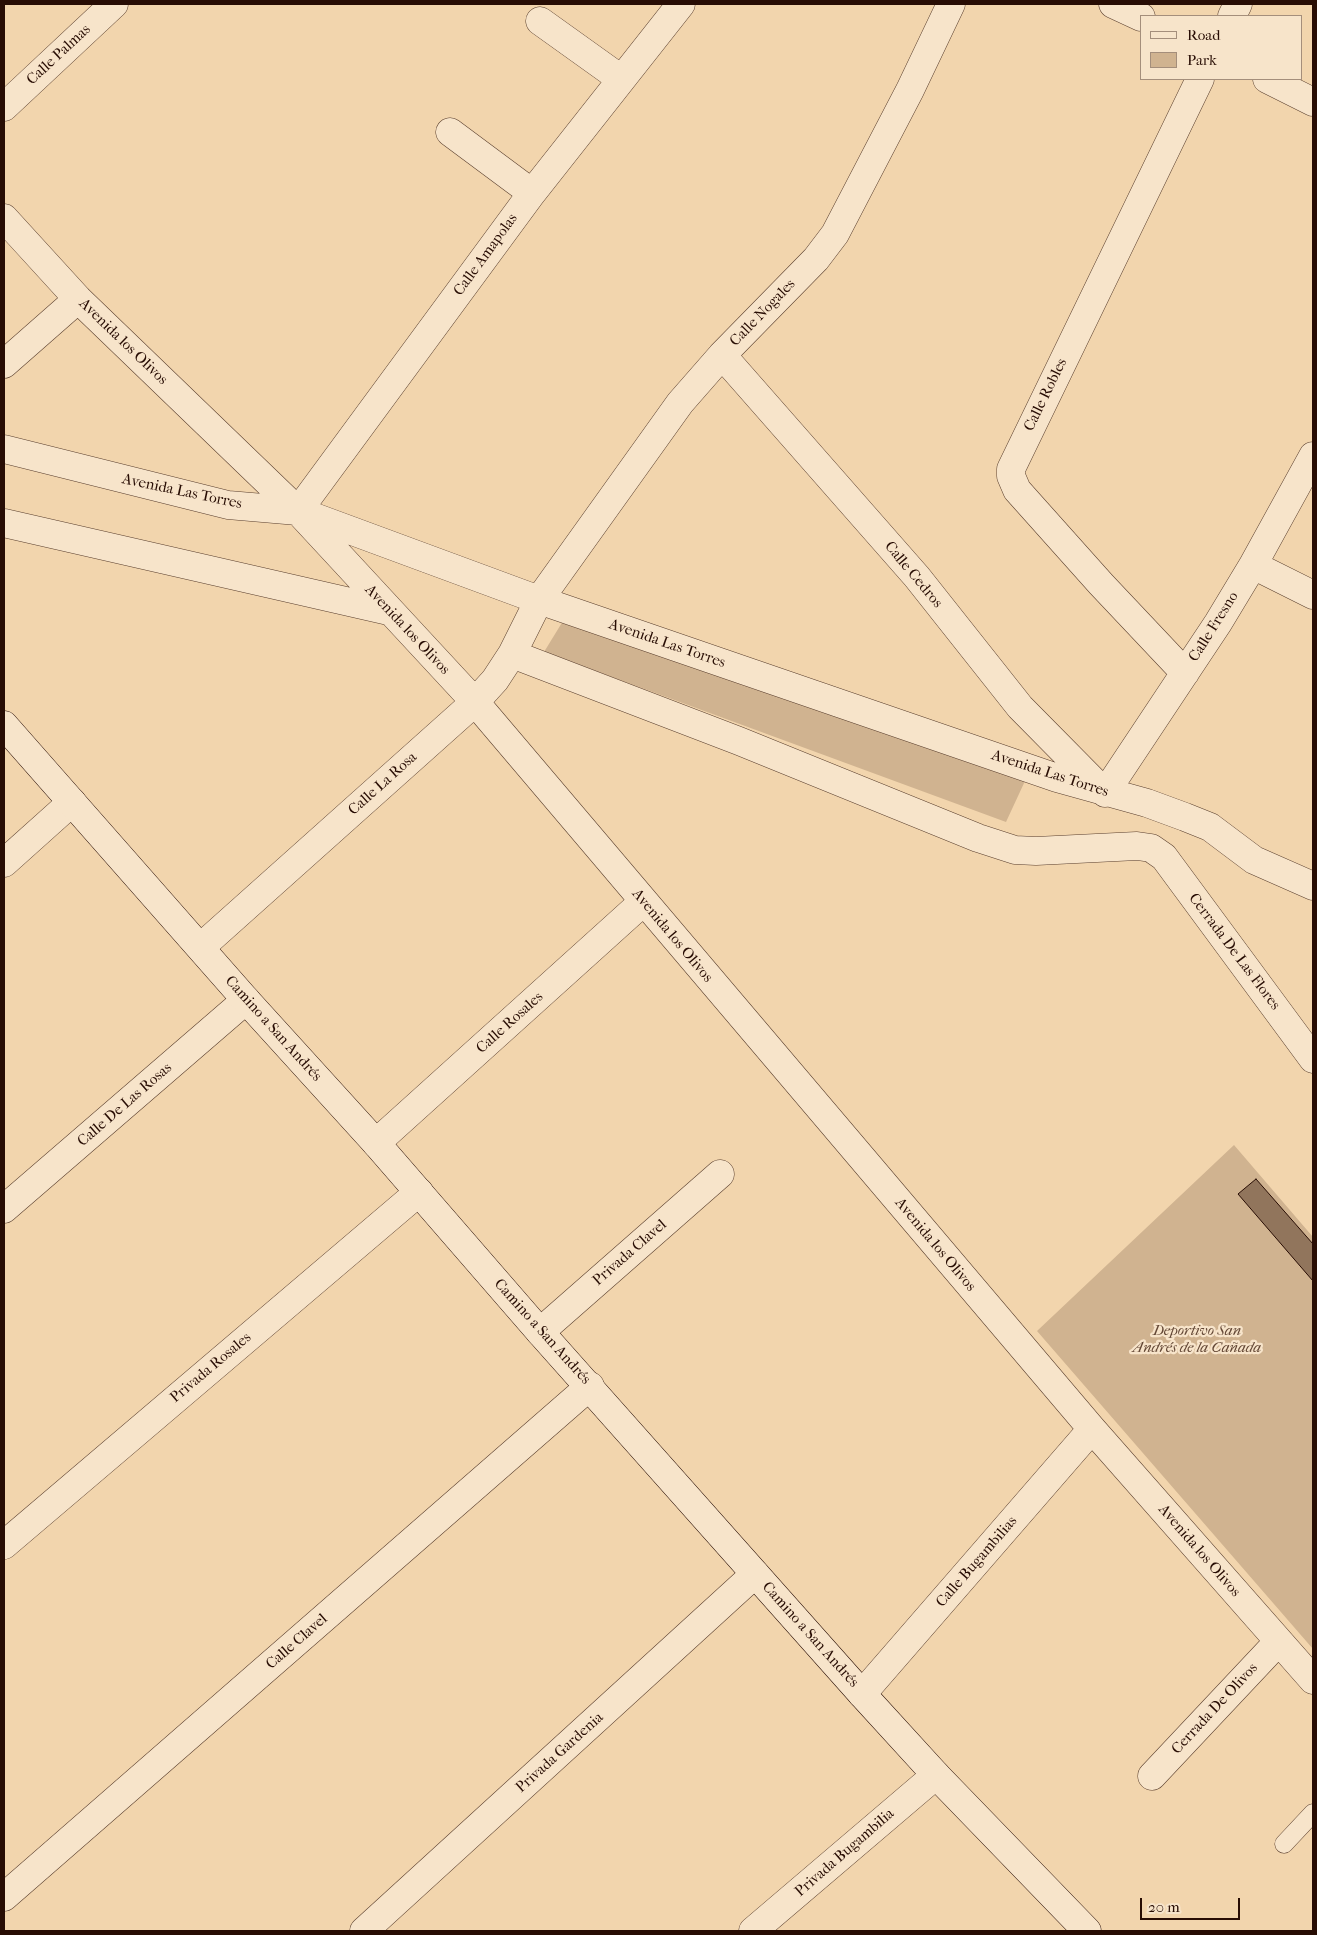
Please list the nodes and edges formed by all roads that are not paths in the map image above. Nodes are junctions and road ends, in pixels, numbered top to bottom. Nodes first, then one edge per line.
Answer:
1 (114, 4) edge
2 (681, 4) edge
3 (951, 4) edge
4 (1113, 4) edge
5 (1140, 17) edge
6 (540, 21) dead end
7 (621, 79) junction
8 (1200, 80) edge
9 (1269, 80) edge
10 (1313, 102) edge
11 (4, 107) edge
12 (450, 132) dead end
13 (532, 192) junction
14 (4, 218) edge
15 (78, 299) junction
16 (722, 355) junction
17 (4, 364) edge
18 (4, 449) edge
19 (1313, 456) edge
20 (298, 511) junction
21 (4, 524) edge
22 (1253, 565) junction
23 (1313, 595) edge
24 (539, 600) junction
25 (389, 611) junction
26 (512, 654) junction
27 (1185, 673) junction
28 (475, 702) junction
29 (4, 725) edge
30 (1105, 793) junction
31 (72, 802) junction
32 (4, 863) edge
33 (1313, 886) edge
34 (644, 902) junction
35 (201, 947) junction
36 (246, 1000) junction
37 (1313, 1059) edge
38 (376, 1144) junction
39 (720, 1174) dead end
40 (419, 1192) junction
41 (4, 1209) edge
42 (540, 1332) junction
43 (590, 1386) junction
44 (1092, 1429) junction
45 (4, 1545) edge
46 (755, 1574) junction
47 (1278, 1642) junction
48 (1313, 1680) edge
49 (862, 1694) junction
50 (936, 1774) junction
51 (1152, 1776) dead end
52 (1313, 1813) edge
53 (1284, 1844) dead end
54 (4, 1897) edge
55 (364, 1931) edge
56 (753, 1931) edge
57 (1088, 1931) edge

1 - 11 street, Calle Palmas
2 - 7 street, Calle Amapolas
3 - 16 street, Calle Nogales
4 - 5 street
6 - 7 street
7 - 13 street, Calle Amapolas
8 - 27 street, Calle Robles
9 - 10 street
12 - 13 street
13 - 20 street, Calle Amapolas
14 - 15 street, Avenida los Olivos
15 - 17 street
15 - 20 street, Avenida los Olivos
16 - 24 street, Calle Nogales
16 - 30 street, Calle Cedros
18 - 20 street, Avenida Las Torres
19 - 22 street, Calle Fresno
20 - 24 street, Avenida Las Torres
20 - 25 street, Avenida los Olivos
21 - 25 street
22 - 23 street
22 - 27 street, Calle Fresno
24 - 26 street, Calle La Rosa
24 - 30 street, Avenida Las Torres
25 - 28 street, Avenida los Olivos
26 - 28 street, Calle La Rosa
26 - 37 street, Cerrada De Las Flores
27 - 30 street, Calle Fresno
28 - 34 street, Avenida los Olivos
28 - 35 street, Calle La Rosa
29 - 31 street, Camino a San Andrés
30 - 33 street, Avenida Las Torres
31 - 32 street
31 - 35 street, Camino a San Andrés
34 - 38 street, Calle Rosales
34 - 44 street, Avenida los Olivos
35 - 36 street, Camino a San Andrés
36 - 38 street, Camino a San Andrés
36 - 41 street, Calle De Las Rosas
38 - 40 street, Camino a San Andrés
39 - 42 street, Privada Clavel
40 - 42 street, Camino a San Andrés
40 - 45 street, Privada Rosales
42 - 43 street, Camino a San Andrés
43 - 46 street, Camino a San Andrés
43 - 54 street, Calle Clavel
44 - 47 street, Avenida los Olivos
44 - 49 street, Calle Bugambilias
46 - 49 street, Camino a San Andrés
46 - 55 street, Privada Gardenia
47 - 48 street, Avenida los Olivos
47 - 51 street, Cerrada De Olivos
49 - 50 street, Camino a San Andrés
50 - 56 street, Privada Bugambilia
50 - 57 street, Camino a San Andrés
52 - 53 lane

